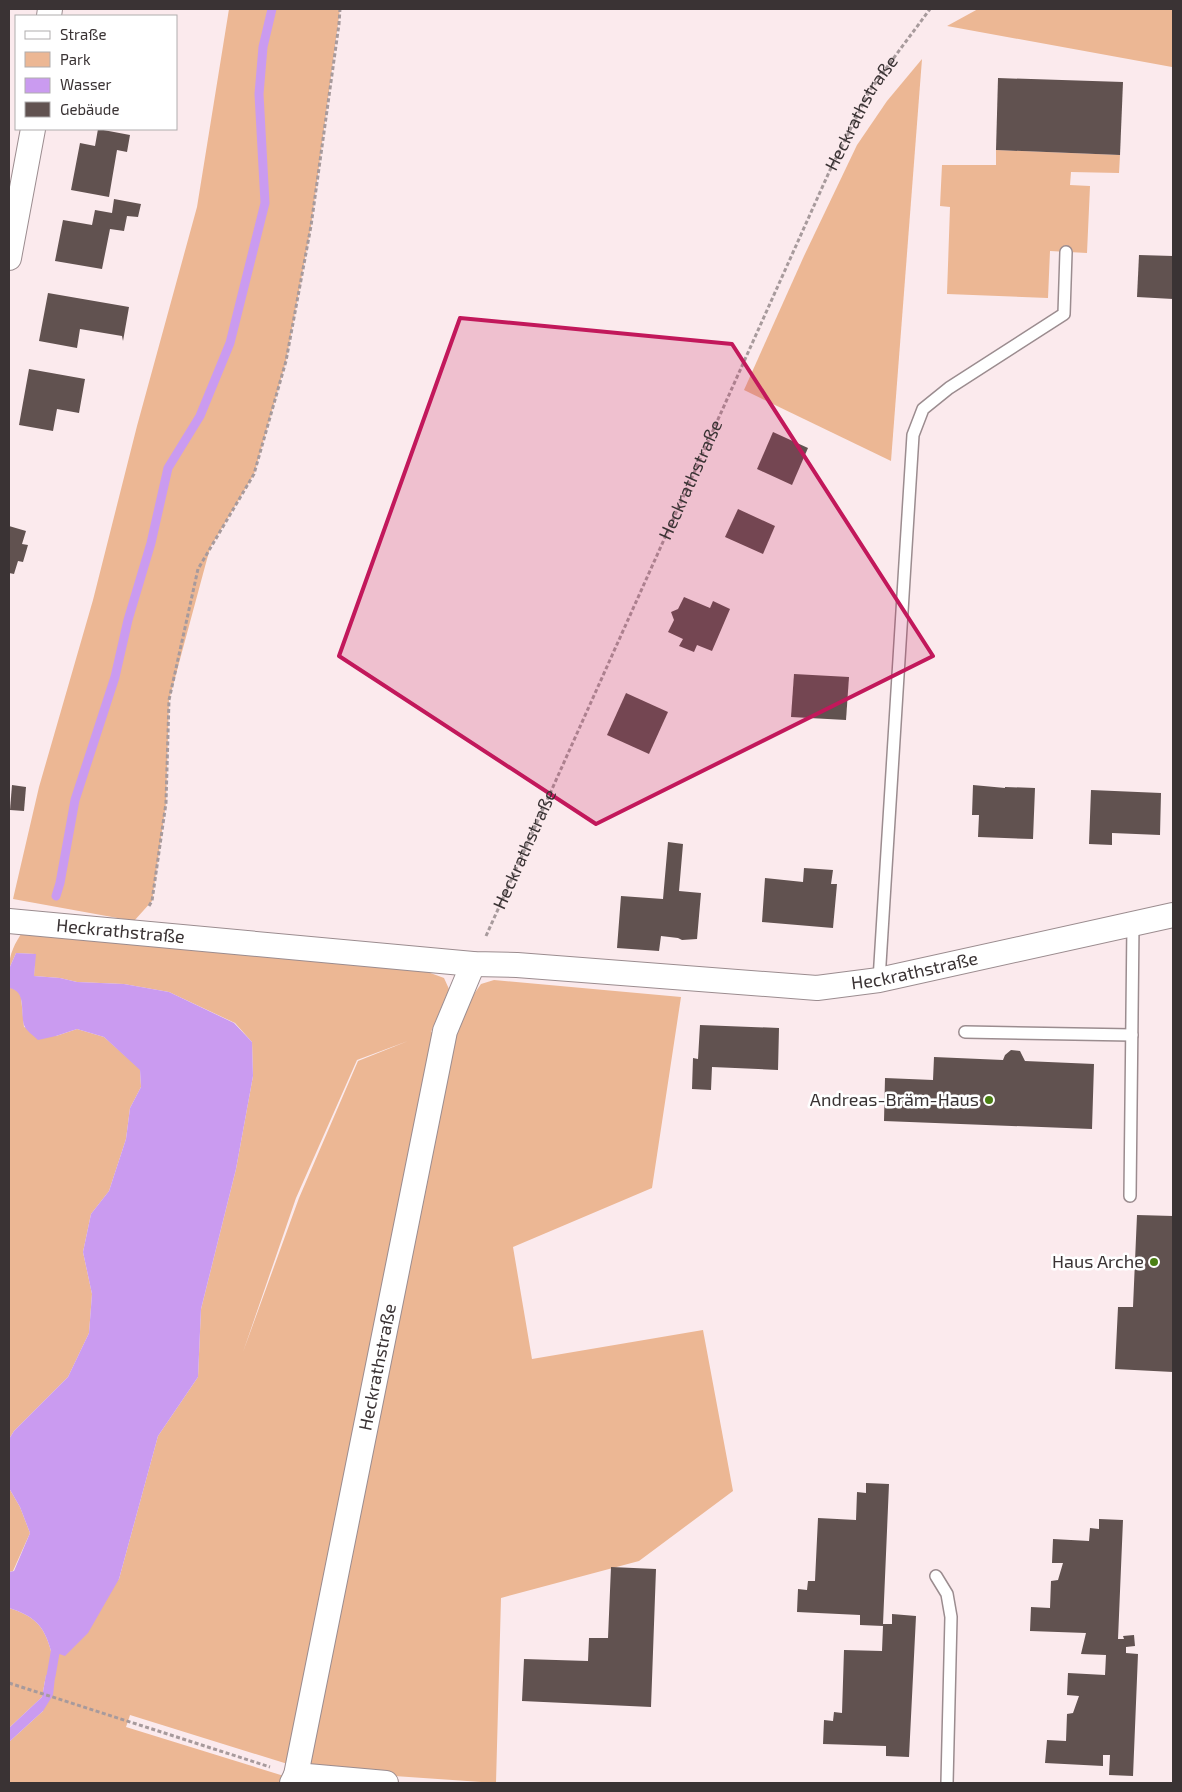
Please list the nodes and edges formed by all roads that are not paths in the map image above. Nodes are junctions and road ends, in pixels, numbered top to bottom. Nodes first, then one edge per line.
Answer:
1 (33, 130) edge
2 (1066, 252) dead end
3 (9, 258) edge
4 (1173, 915) edge
5 (9, 921) edge
6 (1133, 924) junction
7 (473, 964) junction
8 (879, 980) junction
9 (965, 1032) dead end
10 (1132, 1035) junction
11 (1130, 1196) dead end
12 (936, 1576) dead end
13 (294, 1779) edge
14 (386, 1783) edge
15 (947, 1783) edge

1 - 3 street
2 - 8 lane
4 - 6 street, Heckrathstraße
5 - 7 street, Heckrathstraße
6 - 8 street, Heckrathstraße
6 - 10 lane
7 - 8 street, Heckrathstraße
7 - 13 street, Heckrathstraße
9 - 10 lane
10 - 11 lane
12 - 15 lane
13 - 14 street

